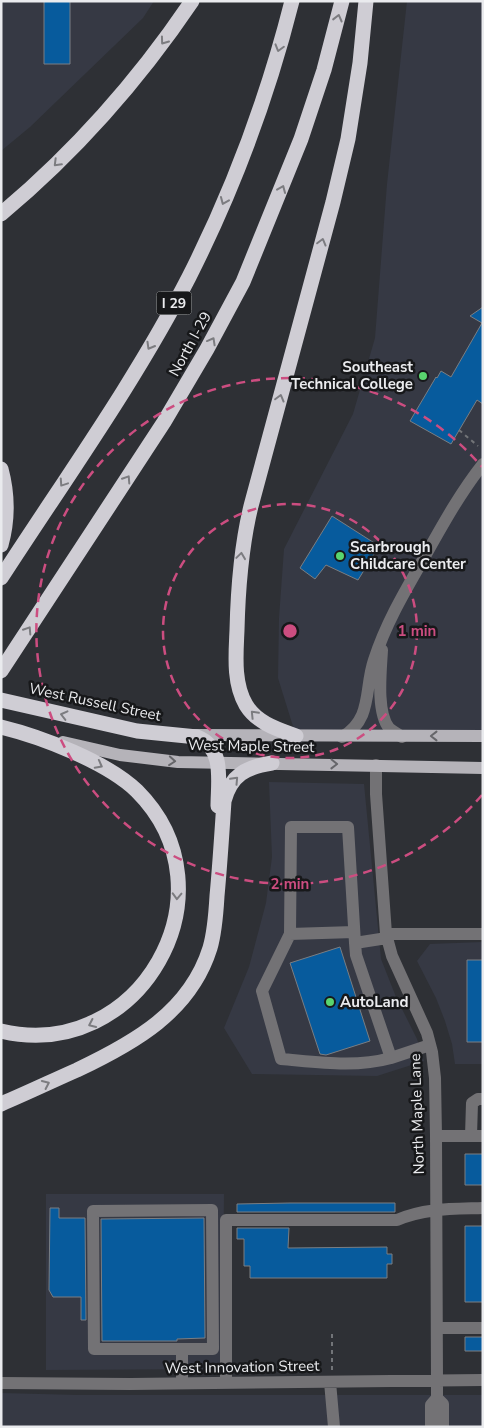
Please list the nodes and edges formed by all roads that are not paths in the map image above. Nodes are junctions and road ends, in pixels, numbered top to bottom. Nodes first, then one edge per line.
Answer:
1 (192, 1) edge
2 (292, 1) edge
3 (342, 1) edge
4 (366, 1) edge
5 (1, 214) edge
6 (483, 464) edge
7 (1, 469) edge
8 (1, 545) edge
9 (1, 578) edge
10 (383, 636) junction
11 (1, 671) edge
12 (1, 700) edge
13 (1, 728) edge
14 (21, 732) junction
15 (181, 735) junction
16 (296, 736) junction
17 (342, 736) junction
18 (402, 736) junction
19 (483, 736) edge
20 (218, 763) junction
21 (272, 763) junction
22 (376, 765) junction
23 (483, 768) edge
24 (218, 895) junction
25 (290, 934) junction
26 (483, 934) edge
27 (386, 936) junction
28 (354, 938) junction
29 (1, 1031) edge
30 (430, 1045) junction
31 (391, 1058) junction
32 (483, 1098) edge
33 (1, 1104) edge
34 (436, 1136) junction
35 (477, 1136) edge
36 (483, 1208) edge
37 (436, 1209) junction
38 (437, 1328) junction
39 (483, 1328) edge
40 (182, 1349) junction
41 (483, 1380) edge
42 (437, 1381) junction
43 (331, 1382) junction
44 (1, 1383) edge
45 (182, 1383) junction
46 (226, 1383) junction
47 (438, 1398) junction
48 (334, 1427) edge
49 (431, 1427) edge
50 (443, 1427) edge

1 -> 5 highway
2 -> 9 highway, I 29
11 -> 3 highway, North I-29
16 -> 4 highway
6 - 10 street
7 - 8 highway
10 - 17 street
10 - 18 street
15 -> 12 highway, West Russell Street
13 - 14 highway
14 -> 20 main road, West Maple Street
14 -> 29 highway
15 - 16 main road, West Maple Street
15 - 20 highway, West Russell Street
16 - 17 main road, West Maple Street
17 - 18 main road, West Maple Street
19 -> 18 main road, West Maple Street
20 - 21 main road, West Maple Street
20 - 24 highway
21 -> 22 main road, West Maple Street
24 -> 21 highway
22 - 23 main road, West Maple Street
22 - 27 street, North Maple Lane
33 -> 24 highway
25 - 28 street
25 - 28 street
25 - 31 street
26 - 27 street
27 - 28 street
27 - 30 street, North Maple Lane
28 - 31 street
30 - 31 street
30 - 34 street, North Maple Lane
32 - 35 street
34 - 35 street
34 - 37 street, North Maple Lane
36 - 37 street
37 - 38 street, North Maple Lane
37 - 46 street
38 - 39 street
38 - 42 street, North Maple Lane
40 - 40 street
40 - 45 street
41 - 42 street, West Innovation Street
42 - 43 street, West Innovation Street
42 - 47 street, North Maple Lane
43 - 46 street, West Innovation Street
43 - 48 street
44 - 45 street, West Innovation Street
45 - 46 street, West Innovation Street
47 - 49 street
47 - 50 street

